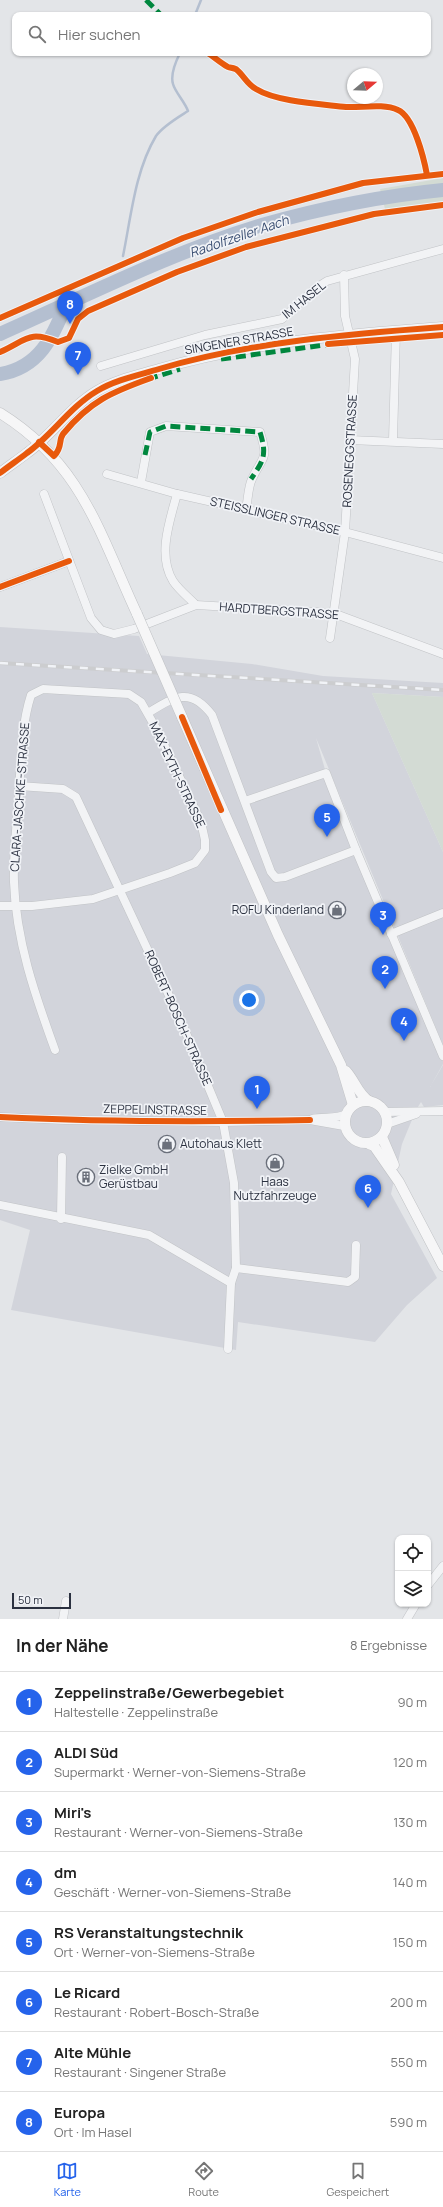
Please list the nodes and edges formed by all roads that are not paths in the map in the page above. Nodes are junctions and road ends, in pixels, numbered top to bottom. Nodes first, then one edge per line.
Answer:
1 (443, 249) edge
2 (344, 275) junction
3 (443, 327) edge
4 (396, 331) junction
5 (348, 335) junction
6 (101, 366) dead end
7 (0, 413) edge
8 (350, 440) junction
9 (393, 440) junction
10 (39, 442) junction
11 (443, 444) edge
12 (0, 473) edge
13 (106, 474) dead end
14 (140, 482) junction
15 (44, 494) dead end
16 (176, 494) junction
17 (246, 509) junction
18 (346, 532) junction
19 (443, 558) edge
20 (69, 561) junction
21 (0, 587) edge
22 (196, 605) junction
23 (333, 613) junction
24 (330, 638) dead end
25 (443, 654) edge
26 (148, 713) junction
27 (19, 786) junction
28 (245, 801) junction
29 (356, 850) junction
30 (120, 890) junction
31 (0, 906) edge
32 (16, 906) junction
33 (443, 913) edge
34 (391, 934) junction
35 (55, 1050) dead end
36 (443, 1056) edge
37 (341, 1065) junction
38 (369, 1101) junction
39 (353, 1105) junction
40 (443, 1111) edge
41 (384, 1112) junction
42 (420, 1112) junction
43 (346, 1114) junction
44 (0, 1117) edge
45 (310, 1120) junction
46 (223, 1122) junction
47 (387, 1124) junction
48 (344, 1126) junction
49 (382, 1136) junction
50 (369, 1144) junction
51 (62, 1157) dead end
52 (399, 1182) junction
53 (0, 1205) edge
54 (61, 1219) junction
55 (356, 1245) dead end
56 (443, 1266) edge
57 (236, 1268) junction
58 (230, 1283) junction
59 (228, 1349) dead end
60 (443, 1566) edge
61 (431, 1581) edge
62 (66, 1601) dead end
63 (414, 1607) edge
64 (63, 1619) edge
65 (407, 1619) edge

1 - 2 street, IM HASEL
2 - 5 street, IM HASEL
2 - 6 street, IM HASEL
3 - 4 main road, SINGENER STRASSE
4 - 5 main road, SINGENER STRASSE
4 - 9 street
5 - 8 street, ROSENEGGSTRASSE
5 - 10 main road, SINGENER STRASSE
7 - 10 main road
8 - 9 street
8 - 18 street, ROSENEGGSTRASSE
9 - 11 street
10 - 12 main road, SINGENER STRASSE
10 - 37 main road, bridge
13 - 14 street, STEISSLINGER STRASSE
14 - 16 street, STEISSLINGER STRASSE
14 - 17 street
15 - 20 street
16 - 17 street, STEISSLINGER STRASSE
16 - 22 street
17 - 18 street, STEISSLINGER STRASSE
18 - 19 street, STEISSLINGER STRASSE
18 - 23 street, ROSENEGGSTRASSE
20 - 21 street
20 - 22 street, HARDTBERGSTRASSE
22 - 23 street, HARDTBERGSTRASSE
23 - 24 street, ROSENEGGSTRASSE
23 - 25 street, HARDTBERGSTRASSE
26 - 27 street, CLARA-JASCHKE-STRASSE
26 - 28 street, MAX-EYTH-STRASSE
26 - 30 street, MAX-EYTH-STRASSE
27 - 30 street, ROBERT-BOSCH-STRASSE
27 - 32 street, CLARA-JASCHKE-STRASSE
28 - 29 street
28 - 29 street
29 - 34 street
30 - 32 street, MAX-EYTH-STRASSE
30 - 46 street, ROBERT-BOSCH-STRASSE
31 - 32 street, MAX-EYTH-STRASSE
32 - 35 street, CLARA-JASCHKE-STRASSE
33 - 34 street
34 - 36 street
37 - 38 main road
37 - 39 main road
38 - 39 main road
38 - 41 main road
39 - 43 main road
40 - 42 street
41 - 42 street
41 - 47 main road
42 - 47 street
43 - 45 street, ZEPPELINSTRASSE
43 - 48 main road
44 - 46 street, ZEPPELINSTRASSE
45 - 46 street, ZEPPELINSTRASSE
45 - 48 street, ZEPPELINSTRASSE
46 - 57 street, ROBERT-BOSCH-STRASSE
47 - 49 main road
48 - 50 main road
49 - 50 main road
49 - 52 main road
50 - 52 main road
51 - 54 street
52 - 56 main road
53 - 54 street
54 - 58 street
55 - 57 street
57 - 58 street, ROBERT-BOSCH-STRASSE
58 - 59 street, ROBERT-BOSCH-STRASSE
60 - 61 street
62 - 64 street
63 - 65 street

